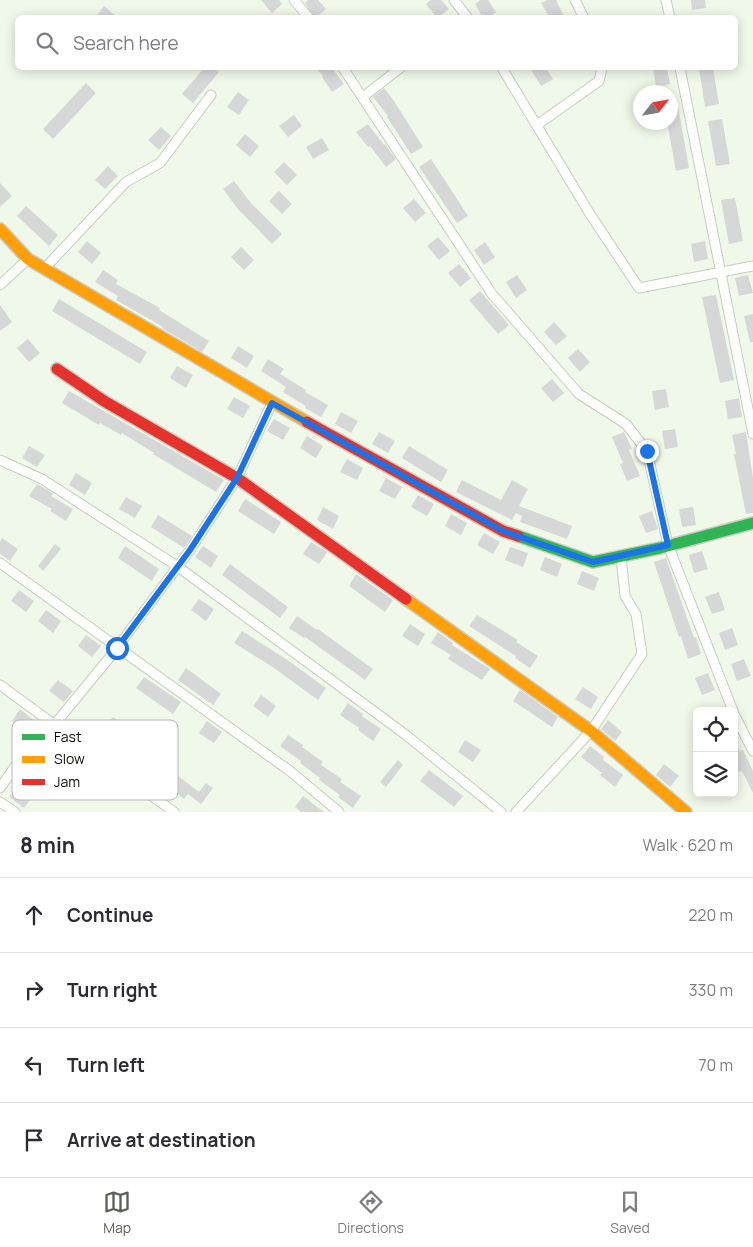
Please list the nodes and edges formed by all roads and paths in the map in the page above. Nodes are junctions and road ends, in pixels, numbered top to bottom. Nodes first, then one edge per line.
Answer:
1 (294, 0) edge
2 (454, 0) edge
3 (575, 0) edge
4 (666, 0) edge
5 (306, 15) edge
6 (465, 15) edge
7 (582, 15) edge
8 (669, 15) edge
9 (344, 70) edge
10 (397, 70) edge
11 (503, 70) edge
12 (602, 70) edge
13 (680, 70) edge
14 (211, 96) dead end
15 (363, 97) junction
16 (537, 124) junction
17 (0, 229) edge
18 (28, 259) junction
19 (753, 266) edge
20 (44, 269) junction
21 (722, 273) junction
22 (0, 285) edge
23 (57, 369) dead end
24 (272, 403) junction
25 (753, 434) edge
26 (0, 460) edge
27 (237, 478) junction
28 (753, 523) edge
29 (668, 545) junction
30 (621, 556) junction
31 (0, 563) edge
32 (177, 566) junction
33 (117, 648) junction
34 (0, 685) edge
35 (732, 707) edge
36 (49, 720) edge
37 (58, 720) edge
38 (738, 720) edge
39 (591, 731) junction
40 (753, 751) edge
41 (12, 771) edge
42 (0, 788) edge
43 (158, 800) edge
44 (0, 802) edge
45 (15, 812) edge
46 (174, 812) edge
47 (339, 812) edge
48 (501, 812) edge
49 (516, 812) edge
50 (686, 812) edge

1 - 5 street
2 - 6 street
3 - 7 street
4 - 8 street
9 - 15 street
10 - 15 street
11 - 16 street
12 - 16 street
13 - 21 street
14 - 20 street
15 - 29 street
16 - 21 street
17 - 18 street
18 - 20 street
18 - 22 street
19 - 21 street
20 - 24 street
21 - 25 street
23 - 27 street
24 - 27 street
24 - 30 street
26 - 32 street
27 - 32 street
27 - 39 street
28 - 29 street
29 - 30 street
29 - 35 street
30 - 39 street
31 - 33 street
32 - 33 street
32 - 48 street
33 - 37 street
33 - 47 street
34 - 36 street
38 - 40 street
39 - 49 street
39 - 50 street
41 - 42 street
43 - 46 street
44 - 45 street

